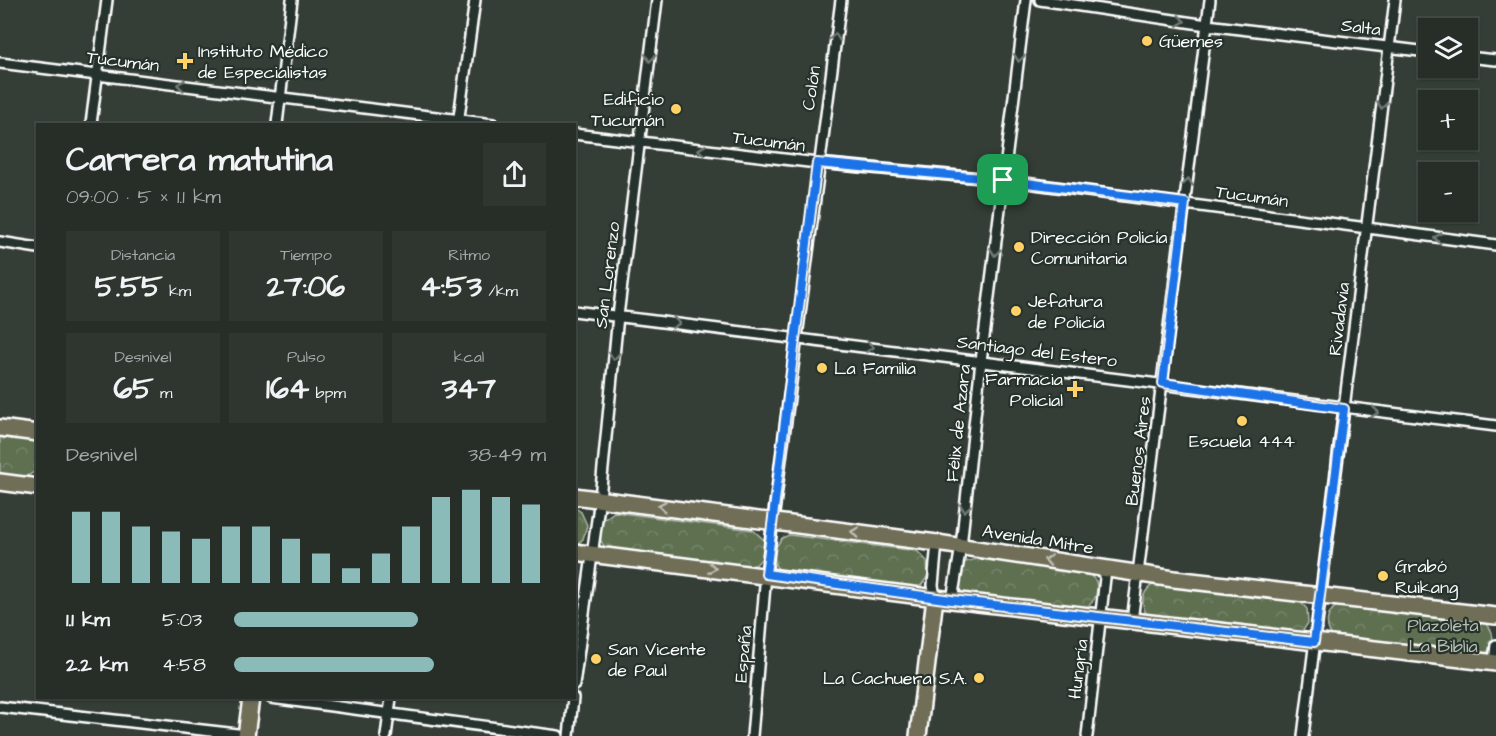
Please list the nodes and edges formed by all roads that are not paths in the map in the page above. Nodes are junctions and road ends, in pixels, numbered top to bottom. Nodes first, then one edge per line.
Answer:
1 (107, 0) edge
2 (292, 0) edge
3 (475, 0) edge
4 (657, 0) edge
5 (841, 0) edge
6 (1026, 0) edge
7 (1040, 0) edge
8 (1210, 0) edge
9 (1395, 0) edge
10 (1207, 25) junction
11 (1389, 47) junction
12 (1418, 51) edge
13 (1478, 58) edge
14 (1496, 60) edge
15 (0, 63) edge
16 (97, 75) junction
17 (281, 96) junction
18 (458, 122) edge
19 (91, 123) edge
20 (277, 123) edge
21 (476, 123) edge
22 (576, 134) edge
23 (640, 142) junction
24 (817, 163) junction
25 (1003, 180) junction
26 (1185, 203) junction
27 (1366, 229) junction
28 (0, 242) edge
29 (1496, 245) edge
30 (36, 248) edge
31 (576, 311) edge
32 (618, 316) junction
33 (797, 339) junction
34 (981, 361) junction
35 (1163, 383) junction
36 (1344, 409) junction
37 (1496, 426) edge
38 (0, 428) edge
39 (36, 433) edge
40 (0, 482) edge
41 (36, 487) edge
42 (576, 496) edge
43 (600, 498) junction
44 (774, 521) junction
45 (937, 543) junction
46 (961, 546) junction
47 (576, 552) edge
48 (591, 554) junction
49 (1106, 569) junction
50 (766, 574) junction
51 (1140, 574) junction
52 (1321, 596) junction
53 (935, 598) junction
54 (952, 600) junction
55 (1496, 616) edge
56 (1101, 617) junction
57 (1132, 621) junction
58 (1314, 642) junction
59 (1496, 645) edge
60 (1495, 663) edge
61 (576, 670) edge
62 (251, 699) edge
63 (278, 699) edge
64 (391, 699) edge
65 (573, 699) edge
66 (0, 707) edge
67 (388, 715) junction
68 (246, 735) edge
69 (386, 736) edge
70 (558, 736) edge
71 (568, 736) edge
72 (752, 736) edge
73 (918, 736) edge
74 (1087, 736) edge
75 (1303, 736) edge

1 - 16 street
2 - 17 street
3 - 18 street
4 -> 23 street, San Lorenzo
24 -> 5 street, Colón
6 -> 25 street, Félix de Azara
7 -> 10 street, Salta
8 - 10 street, Buenos Aires
9 - 11 street, Rivadavia
10 - 11 street, Salta
26 -> 10 street, Buenos Aires
11 - 12 street, Salta
11 -> 27 street, Rivadavia
13 - 14 street
15 - 16 street, Tucumán
17 -> 16 street, Tucumán
16 - 19 street
17 - 18 street, Tucumán
17 - 20 street
18 - 21 street, Tucumán
22 - 23 street, Tucumán
24 -> 23 street, Tucumán
23 - 32 street, San Lorenzo
24 - 25 street, Tucumán
24 - 33 street, Colón
25 - 26 street, Tucumán
25 -> 34 street, Félix de Azara
26 - 27 street, Tucumán
26 - 35 street, Buenos Aires
29 -> 27 street, Tucumán
27 - 36 street, Rivadavia
28 - 30 street
31 - 32 street, Santiago del Estero
32 -> 33 street, Santiago del Estero
32 -> 43 street, San Lorenzo
33 -> 34 street, Santiago del Estero
33 - 44 street, Colón
34 - 35 street, Santiago del Estero
34 -> 46 street, Félix de Azara
35 - 36 street, Santiago del Estero
35 - 51 street, Buenos Aires
36 -> 37 street, Santiago del Estero
36 - 52 street, Rivadavia
38 - 39 main road
40 - 41 main road
42 - 43 main road, Avenida Mitre
44 -> 43 main road, Avenida Mitre
43 - 48 street, San Lorenzo
45 -> 44 main road, Avenida Mitre
44 - 50 street, Colón
45 - 46 main road, Avenida Mitre
45 - 53 street
49 -> 46 main road, Avenida Mitre
46 - 54 street, Félix de Azara
47 - 48 main road
48 -> 50 main road
48 - 61 street, San Lorenzo
49 - 51 main road, Avenida Mitre
49 - 56 street, Hungría
50 - 53 main road
50 - 72 street, España
51 - 52 main road, Avenida Mitre
51 - 57 street, Buenos Aires
52 - 55 main road, Avenida Mitre
52 - 58 street, Rivadavia
53 - 54 main road
53 - 73 main road
54 - 56 main road
56 - 57 main road
56 - 74 street, Hungría
57 - 58 main road
58 - 60 main road
58 - 75 street, Rivadavia
59 - 60 street
62 - 68 main road
63 - 67 street
64 - 67 street
65 - 71 street
66 - 68 street
67 - 69 street
67 - 70 street

